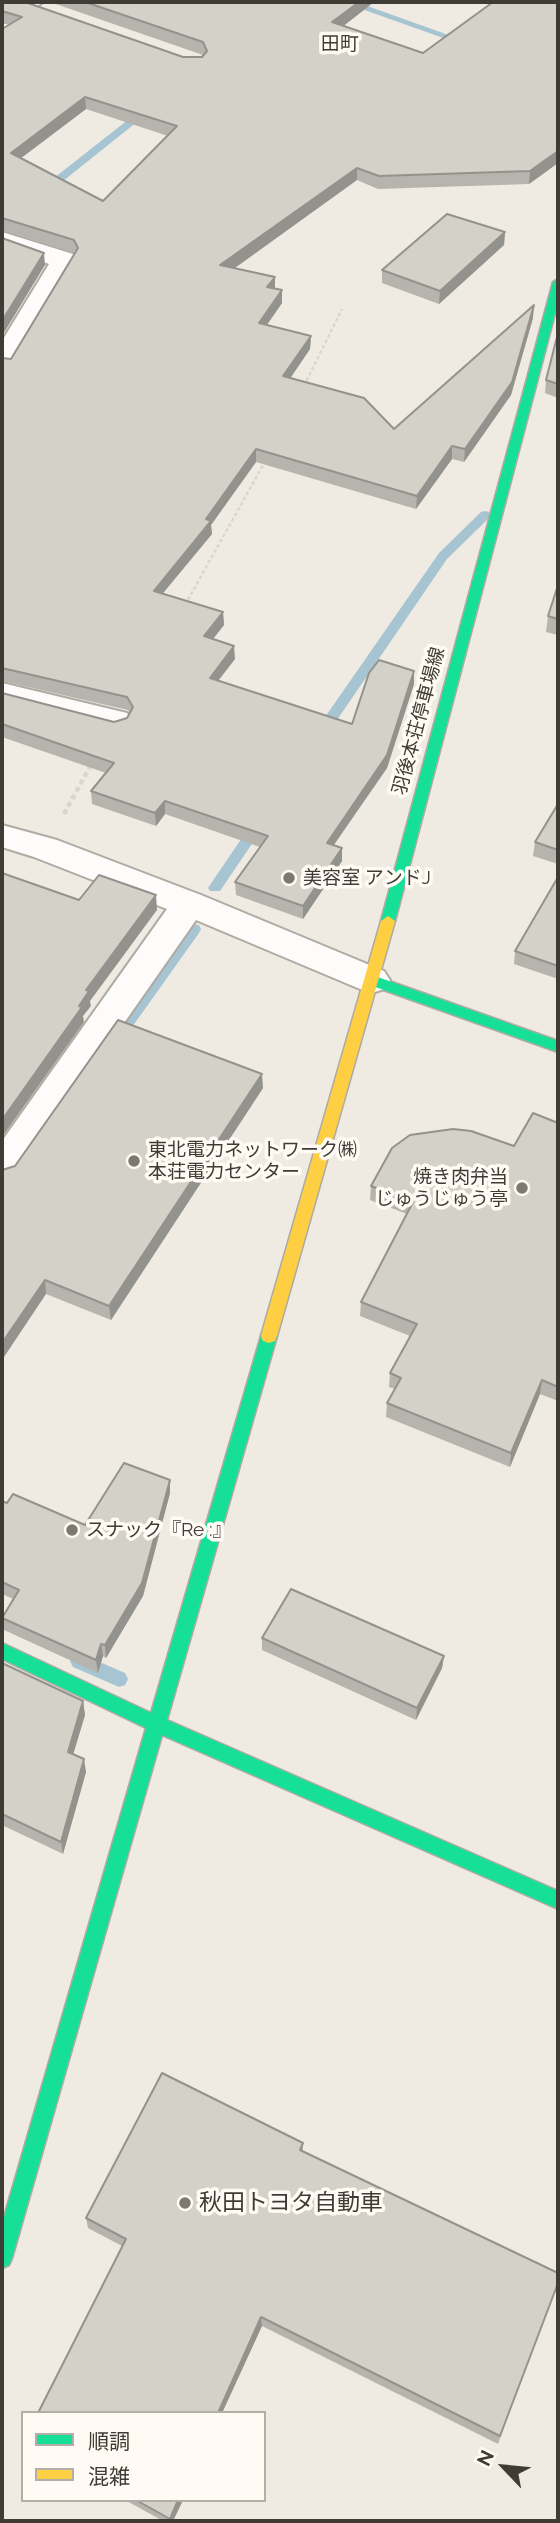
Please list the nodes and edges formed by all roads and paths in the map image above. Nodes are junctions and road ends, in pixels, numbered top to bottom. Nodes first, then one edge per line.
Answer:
1 (29, 3) edge
2 (52, 13) edge
3 (2, 21) edge
4 (2, 240) edge
5 (558, 282) edge
6 (342, 309) dead end
7 (2, 363) edge
8 (300, 393) edge
9 (270, 452) edge
10 (184, 606) edge
11 (2, 693) edge
12 (116, 721) joint
13 (2, 836) edge
14 (45, 848) junction
15 (190, 904) junction
16 (372, 980) junction
17 (558, 1047) edge
18 (2, 1169) edge
19 (2, 1651) edge
20 (154, 1723) junction
21 (558, 1900) edge
22 (2, 2258) edge

1 - 2 street
1 - 3 street
4 - 7 street
5 - 16 street, 羽後本荘停車場線
6 - 8 path
9 - 10 path
11 - 12 street
12 - 14 path
13 - 14 street
14 - 15 street
15 - 16 street
15 - 18 street
16 - 17 street
16 - 20 street, 羽後本荘停車場線
19 - 20 street
20 - 21 street
20 - 22 street, 羽後本荘停車場線

